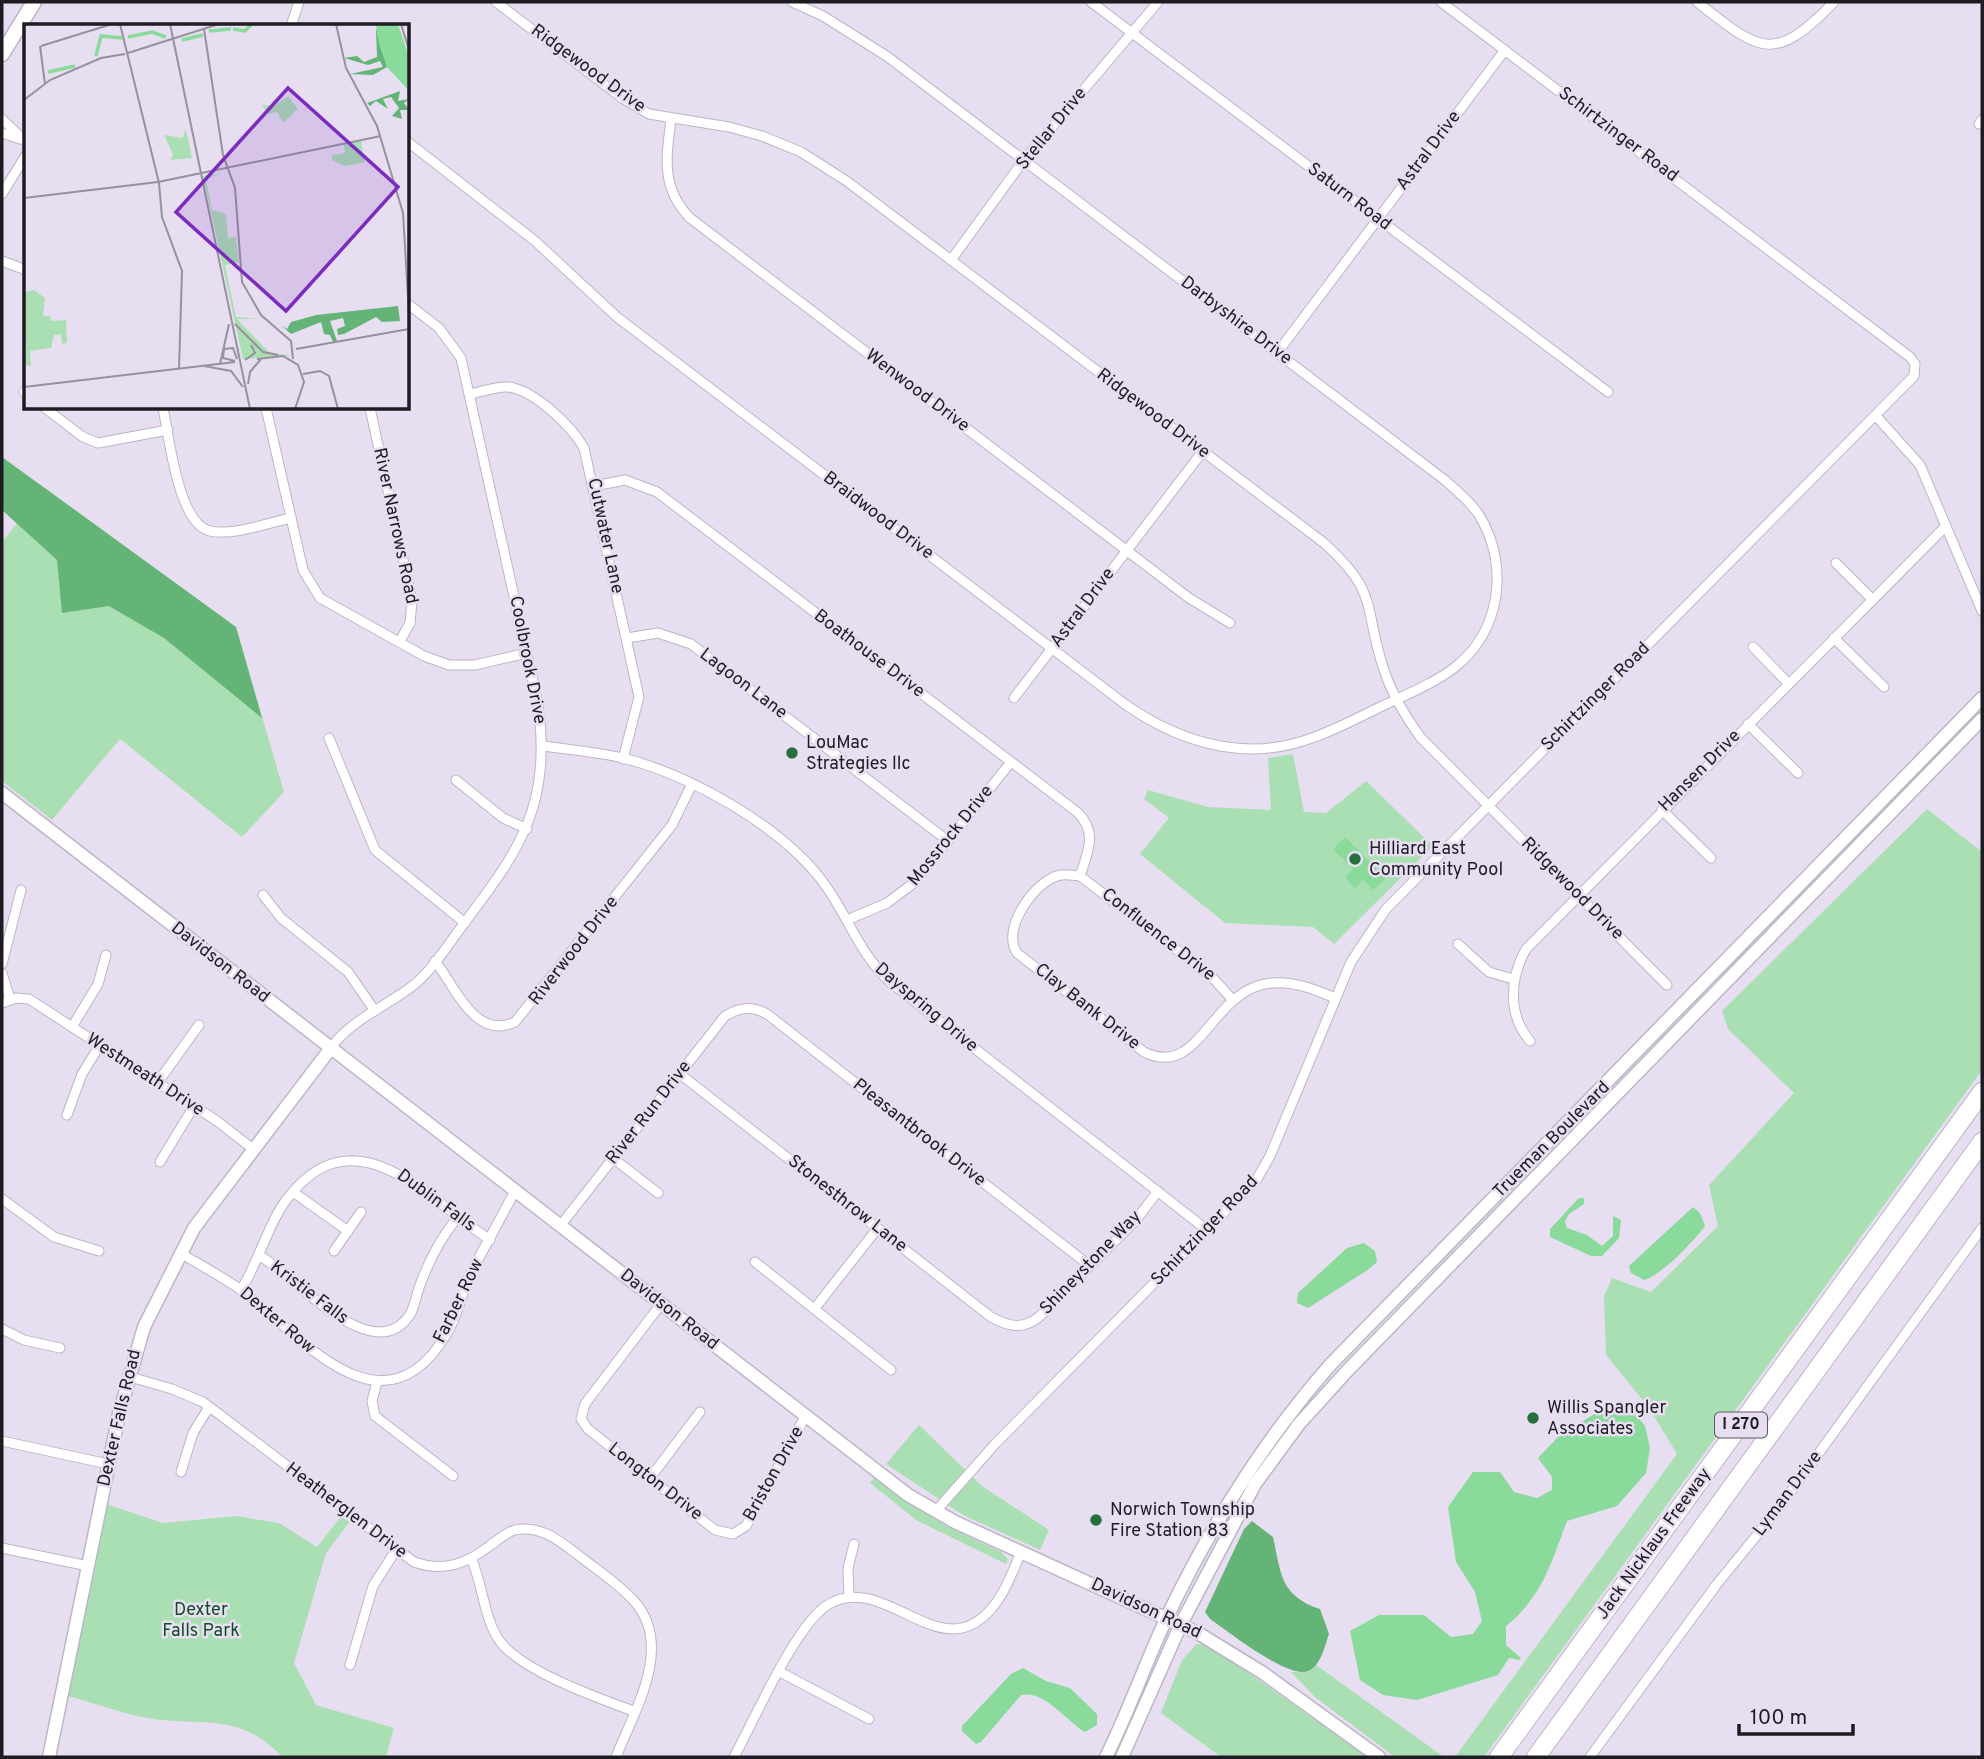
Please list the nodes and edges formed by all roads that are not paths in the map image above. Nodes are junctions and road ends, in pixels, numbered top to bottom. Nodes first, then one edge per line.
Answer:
1 (34, 2) edge
2 (299, 2) edge
3 (496, 2) edge
4 (792, 2) edge
5 (1091, 2) edge
6 (1158, 2) edge
7 (1441, 2) edge
8 (1697, 2) edge
9 (1833, 2) edge
10 (292, 24) edge
11 (1132, 33) junction
12 (1505, 50) junction
13 (2, 54) edge
14 (2, 119) edge
15 (671, 120) junction
16 (2, 133) edge
17 (24, 140) edge
18 (410, 144) edge
19 (24, 158) edge
20 (1024, 160) junction
21 (2, 194) edge
22 (1378, 219) junction
23 (951, 260) junction
24 (2, 261) edge
25 (24, 269) edge
26 (410, 306) edge
27 (1277, 353) junction
28 (1608, 392) dead end
29 (470, 394) junction
30 (47, 410) edge
31 (163, 410) edge
32 (266, 410) edge
33 (370, 410) edge
34 (1876, 416) junction
35 (168, 430) junction
36 (1203, 451) junction
37 (594, 486) junction
38 (291, 518) junction
39 (1946, 526) junction
40 (1127, 550) junction
41 (1836, 564) dead end
42 (1872, 599) junction
43 (1982, 611) edge
44 (1230, 623) dead end
45 (627, 638) junction
46 (1834, 638) junction
47 (400, 641) junction
48 (1753, 647) dead end
49 (1052, 649) junction
50 (527, 653) junction
51 (1788, 683) junction
52 (1884, 687) dead end
53 (1014, 698) dead end
54 (1982, 698) edge
55 (1396, 699) junction
56 (1982, 719) edge
57 (1748, 723) junction
58 (328, 738) dead end
59 (544, 746) junction
60 (623, 759) junction
61 (1011, 762) junction
62 (1798, 773) dead end
63 (456, 780) dead end
64 (692, 784) junction
65 (2, 793) edge
66 (1489, 805) junction
67 (1662, 810) junction
68 (527, 829) junction
69 (948, 841) junction
70 (1711, 858) dead end
71 (1080, 876) junction
72 (21, 890) dead end
73 (263, 895) dead end
74 (1577, 895) junction
75 (847, 920) junction
76 (465, 923) junction
77 (1458, 944) dead end
78 (106, 955) dead end
79 (435, 961) junction
80 (2, 964) edge
81 (2, 973) edge
82 (1513, 979) junction
83 (1667, 985) dead end
84 (1335, 998) junction
85 (1232, 999) junction
86 (6, 1001) edge
87 (743, 1008) joint
88 (375, 1011) junction
89 (199, 1026) dead end
90 (72, 1027) junction
91 (1530, 1041) dead end
92 (100, 1045) junction
93 (331, 1048) junction
94 (680, 1074) junction
95 (158, 1082) junction
96 (1982, 1092) edge
97 (194, 1106) junction
98 (67, 1115) dead end
99 (1982, 1142) edge
100 (253, 1149) junction
101 (614, 1159) junction
102 (160, 1162) dead end
103 (515, 1191) junction
104 (1158, 1191) junction
105 (293, 1192) junction
106 (658, 1193) dead end
107 (2, 1199) edge
108 (361, 1212) dead end
109 (457, 1217) junction
110 (560, 1226) junction
111 (1982, 1228) edge
112 (877, 1229) junction
113 (1207, 1230) junction
114 (348, 1231) junction
115 (490, 1240) junction
116 (99, 1251) dead end
117 (334, 1251) dead end
118 (180, 1253) junction
119 (260, 1256) junction
120 (755, 1262) dead end
121 (1090, 1266) junction
122 (242, 1290) junction
123 (661, 1304) junction
124 (815, 1308) junction
125 (1018, 1326) joint
126 (2, 1329) edge
127 (60, 1348) dead end
128 (891, 1370) dead end
129 (127, 1376) junction
130 (377, 1382) junction
131 (209, 1407) junction
132 (700, 1412) dead end
133 (806, 1415) junction
134 (2, 1441) edge
135 (108, 1464) junction
136 (181, 1472) dead end
137 (453, 1476) dead end
138 (650, 1478) junction
139 (935, 1511) junction
140 (740, 1531) joint
141 (854, 1544) dead end
142 (2, 1548) edge
143 (396, 1550) junction
144 (1021, 1552) junction
145 (472, 1560) junction
146 (88, 1566) junction
147 (849, 1597) junction
148 (1167, 1618) junction
149 (1181, 1624) junction
150 (350, 1665) dead end
151 (780, 1672) junction
152 (633, 1711) junction
153 (869, 1719) dead end
154 (49, 1757) edge
155 (616, 1757) edge
156 (734, 1757) edge
157 (1106, 1757) edge
158 (1122, 1757) edge
159 (1379, 1757) edge
160 (1499, 1757) edge
161 (1535, 1757) edge
162 (1590, 1757) edge

1 - 13 main road
2 - 10 street
3 - 15 street, Ridgewood Drive
4 - 20 street, Darbyshire Drive
5 - 11 street, Saturn Road
6 - 11 street, Stellar Drive
7 - 12 street, Schirtzinger Road
8 - 9 street
11 - 20 street, Stellar Drive
11 - 22 street, Saturn Road
12 - 22 street, Astral Drive
12 - 34 street, Schirtzinger Road
14 - 17 street
15 - 23 street, Ridgewood Drive
15 - 40 street, Wenwood Drive
16 - 17 street
18 - 49 street, Braidwood Drive
19 - 21 street
20 - 23 street, Stellar Drive
20 - 27 street, Darbyshire Drive
22 - 27 street, Astral Drive
22 - 28 street, Saturn Road
23 - 36 street, Ridgewood Drive
24 - 25 street
26 - 29 street, Coolbrook Drive
27 - 55 street, Darbyshire Drive
29 - 37 street, Cutwater Lane
29 - 50 street, Coolbrook Drive
30 - 35 street
31 - 35 street
32 - 38 street
33 - 47 street, River Narrows Road
34 - 39 street
34 - 66 street, Schirtzinger Road
35 - 38 street
36 - 40 street, Astral Drive
36 - 55 street, Ridgewood Drive
37 - 45 street, Cutwater Lane
37 - 61 street, Boathouse Drive
38 - 47 street
39 - 42 street, Hansen Drive
39 - 43 street
40 - 44 street, Wenwood Drive
40 - 49 street, Astral Drive
41 - 42 street
42 - 46 street, Hansen Drive
45 - 60 street, Cutwater Lane
45 - 69 street, Lagoon Lane
46 - 51 street, Hansen Drive
46 - 52 street
47 - 50 street
48 - 51 street
49 - 53 street, Astral Drive
49 - 55 street, Braidwood Drive
50 - 59 street, Coolbrook Drive
51 - 57 street, Hansen Drive
54 - 148 main road, Trueman Boulevard
55 - 66 street, Ridgewood Drive
56 - 149 main road, Trueman Boulevard
57 - 62 street
57 - 67 street, Hansen Drive
58 - 76 street
59 - 60 street, Dayspring Drive
59 - 68 street, Coolbrook Drive
60 - 64 street, Dayspring Drive
61 - 69 street, Mossrock Drive
61 - 71 street, Boathouse Drive
63 - 68 street
64 - 75 street, Dayspring Drive
64 - 79 street, Riverwood Drive
65 - 93 main road, Davidson Road
66 - 74 street, Ridgewood Drive
66 - 84 street, Schirtzinger Road
67 - 70 street
67 - 74 street, Hansen Drive
68 - 76 street, Coolbrook Drive
69 - 75 street, Mossrock Drive
71 - 85 street, Confluence Drive
71 - 85 street, Clay Bank Drive
72 - 80 street
73 - 88 street
74 - 82 street, Hansen Drive
74 - 83 street, Ridgewood Drive
75 - 104 street, Dayspring Drive
76 - 79 street, Coolbrook Drive
77 - 82 street
78 - 90 street
79 - 88 street, Coolbrook Drive
81 - 86 street
82 - 91 street
84 - 85 street
84 - 113 street, Schirtzinger Road
86 - 90 street, Westmeath Drive
87 - 94 street, River Run Drive
87 - 121 street, Pleasantbrook Drive
88 - 93 street, Coolbrook Drive
89 - 95 street
90 - 92 street, Westmeath Drive
92 - 95 street, Westmeath Drive
92 - 98 street
93 - 100 main road, Dexter Falls Road
93 - 103 main road, Davidson Road
94 - 101 street, River Run Drive
94 - 112 street, Stonesthrow Lane
95 - 97 street, Westmeath Drive
96 - 160 highway, Jack Nicklaus Freeway / I 270
97 - 100 street, Westmeath Drive
97 - 102 street
99 - 161 highway, Jack Nicklaus Freeway / I 270
100 - 118 main road, Dexter Falls Road
101 - 106 street
101 - 110 street, River Run Drive
103 - 110 main road, Davidson Road
103 - 115 street, Farber Row
104 - 113 street, Dayspring Drive
104 - 121 street, Shineystone Way
105 - 109 street, Dublin Falls
105 - 114 street
105 - 119 street, Dublin Falls
107 - 116 street
108 - 114 street
109 - 115 street, Dublin Falls
109 - 119 street, Kristie Falls
110 - 123 main road, Davidson Road
111 - 162 street, Lyman Drive
112 - 124 street
112 - 125 street, Stonesthrow Lane
113 - 139 street, Schirtzinger Road
114 - 117 street
115 - 130 street, Farber Row
118 - 122 street, Dexter Row
118 - 129 main road, Dexter Falls Road
119 - 122 street, Dublin Falls
120 - 124 street
121 - 125 street, Shineystone Way
122 - 130 street, Dexter Row
123 - 133 main road, Davidson Road
123 - 138 street, Longton Drive
124 - 128 street
126 - 127 street
129 - 131 street, Heatherglen Drive
129 - 135 main road, Dexter Falls Road
130 - 137 street
131 - 136 street
131 - 143 street, Heatherglen Drive
132 - 138 street
133 - 139 main road, Davidson Road
133 - 140 street, Briston Drive
134 - 135 street
135 - 146 main road, Dexter Falls Road
138 - 140 street, Longton Drive
139 - 144 main road, Davidson Road
141 - 147 street
142 - 146 street
143 - 145 street, Heatherglen Drive
143 - 150 street
144 - 147 street
144 - 148 main road, Davidson Road
145 - 152 street
145 - 152 street, Heatherglen Drive
146 - 154 main road, Dexter Falls Road
147 - 151 street
148 - 149 main road, Davidson Road
148 - 157 main road, Trueman Boulevard
149 - 158 main road, Trueman Boulevard
149 - 159 main road, Davidson Road
151 - 153 street
151 - 156 street
152 - 155 street

